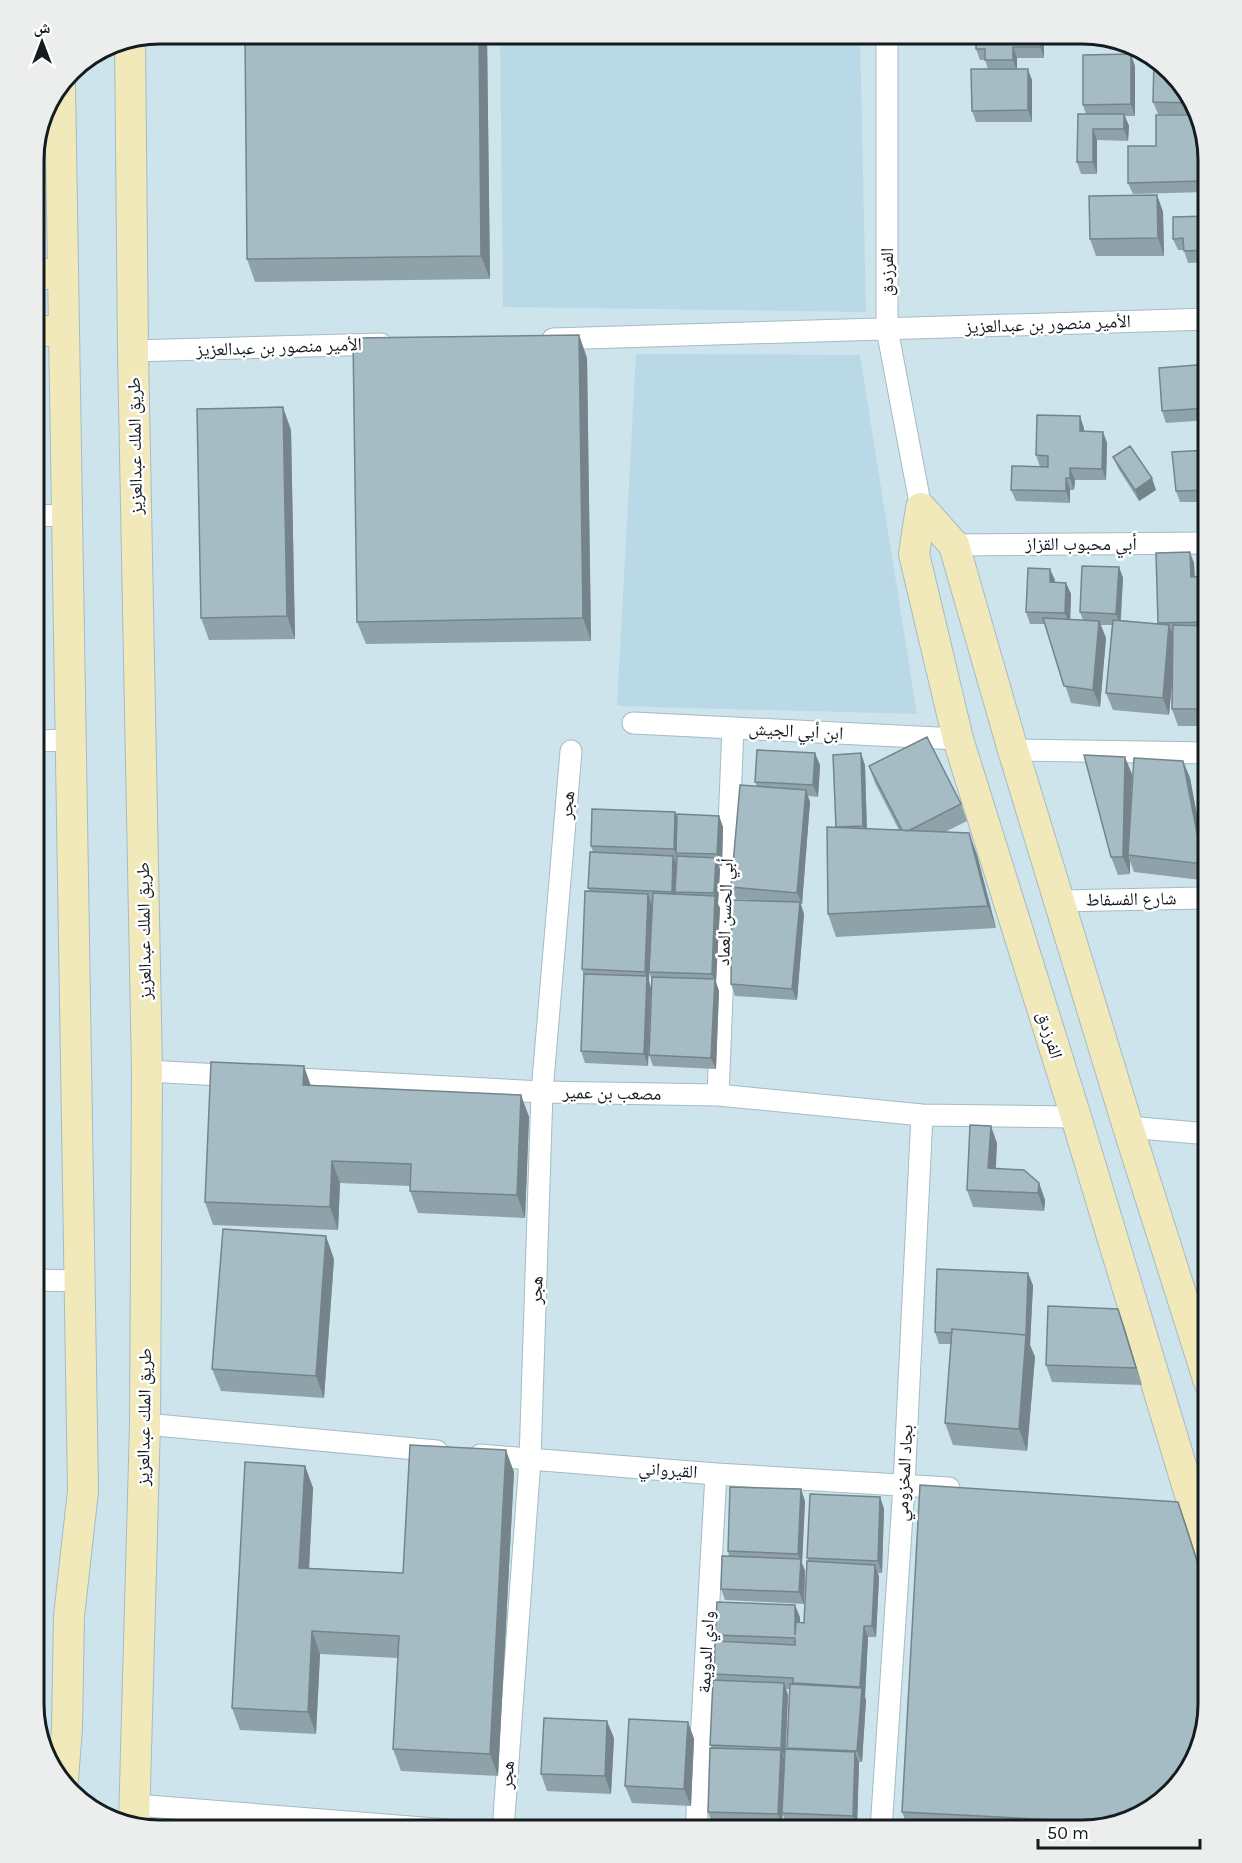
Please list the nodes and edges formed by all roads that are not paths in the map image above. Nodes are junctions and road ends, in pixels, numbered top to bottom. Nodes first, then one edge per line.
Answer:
1 (887, 44) edge
2 (130, 47) edge
3 (60, 99) edge
4 (44, 274) edge
5 (63, 274) junction
6 (1198, 319) edge
7 (887, 329) junction
8 (44, 331) edge
9 (63, 331) junction
10 (535, 340) edge
11 (405, 343) edge
12 (133, 351) junction
13 (921, 508) junction
14 (67, 515) junction
15 (44, 516) edge
16 (1198, 543) edge
17 (954, 545) junction
18 (633, 723) dead end
19 (733, 728) junction
20 (958, 739) junction
21 (70, 740) junction
22 (44, 741) edge
23 (1013, 750) junction
24 (571, 751) dead end
25 (1198, 753) edge
26 (1198, 898) edge
27 (1059, 901) junction
28 (147, 1071) junction
29 (542, 1092) junction
30 (718, 1095) junction
31 (922, 1115) junction
32 (1076, 1116) junction
33 (1128, 1127) junction
34 (1198, 1133) edge
35 (44, 1280) edge
36 (80, 1281) junction
37 (1198, 1347) edge
38 (145, 1424) junction
39 (530, 1460) junction
40 (716, 1474) junction
41 (904, 1485) junction
42 (973, 1490) edge
43 (1198, 1537) edge
44 (64, 1769) edge
45 (135, 1814) edge
46 (235, 1819) edge
47 (504, 1819) edge
48 (697, 1820) edge
49 (882, 1820) edge

1 - 7 street, الفرزدق
2 - 12 main road, طريق الملك عبدالعزيز
3 - 5 main road
4 - 5 main road
5 - 9 main road
6 - 7 street, الأمير منصور بن عبدالعزيز
7 - 10 street, الأمير منصور بن عبدالعزيز
7 - 13 street, الفرزدق
8 - 9 main road
9 - 14 main road
11 - 12 street, الأمير منصور بن عبدالعزيز
12 - 28 main road, طريق الملك عبدالعزيز
13 - 17 main road
13 - 20 main road, الفرزدق
14 - 15 street
14 - 21 main road
16 - 17 street, أبي محبوب القزاز
17 - 23 main road
18 - 19 street, ابن أبي الجيش
19 - 20 street, ابن أبي الجيش
19 - 30 street, أبي الحسن العماد
20 - 32 main road, الفرزدق
21 - 22 street
21 - 36 main road
23 - 25 street
23 - 27 main road
24 - 29 street, هجر
26 - 27 street, شارع الفسفاط
27 - 33 main road
28 - 29 street, مصعب بن عمير
28 - 38 main road, طريق الملك عبدالعزيز
29 - 30 street, مصعب بن عمير
29 - 39 street, هجر
30 - 31 street, مصعب بن عمير
31 - 32 street, مصعب بن عمير
31 - 41 street, بجاد المخزومي
32 - 43 main road, الفرزدق
33 - 34 street
33 - 37 main road
35 - 36 street
36 - 44 main road
38 - 39 street, القيرواني
38 - 45 main road, طريق الملك عبدالعزيز
39 - 40 street, القيرواني
39 - 47 street, هجر
40 - 41 street, القيرواني
40 - 48 street, وادي الدويمة
41 - 42 street, القيرواني
41 - 49 street, بجاد المخزومي
45 - 46 street

